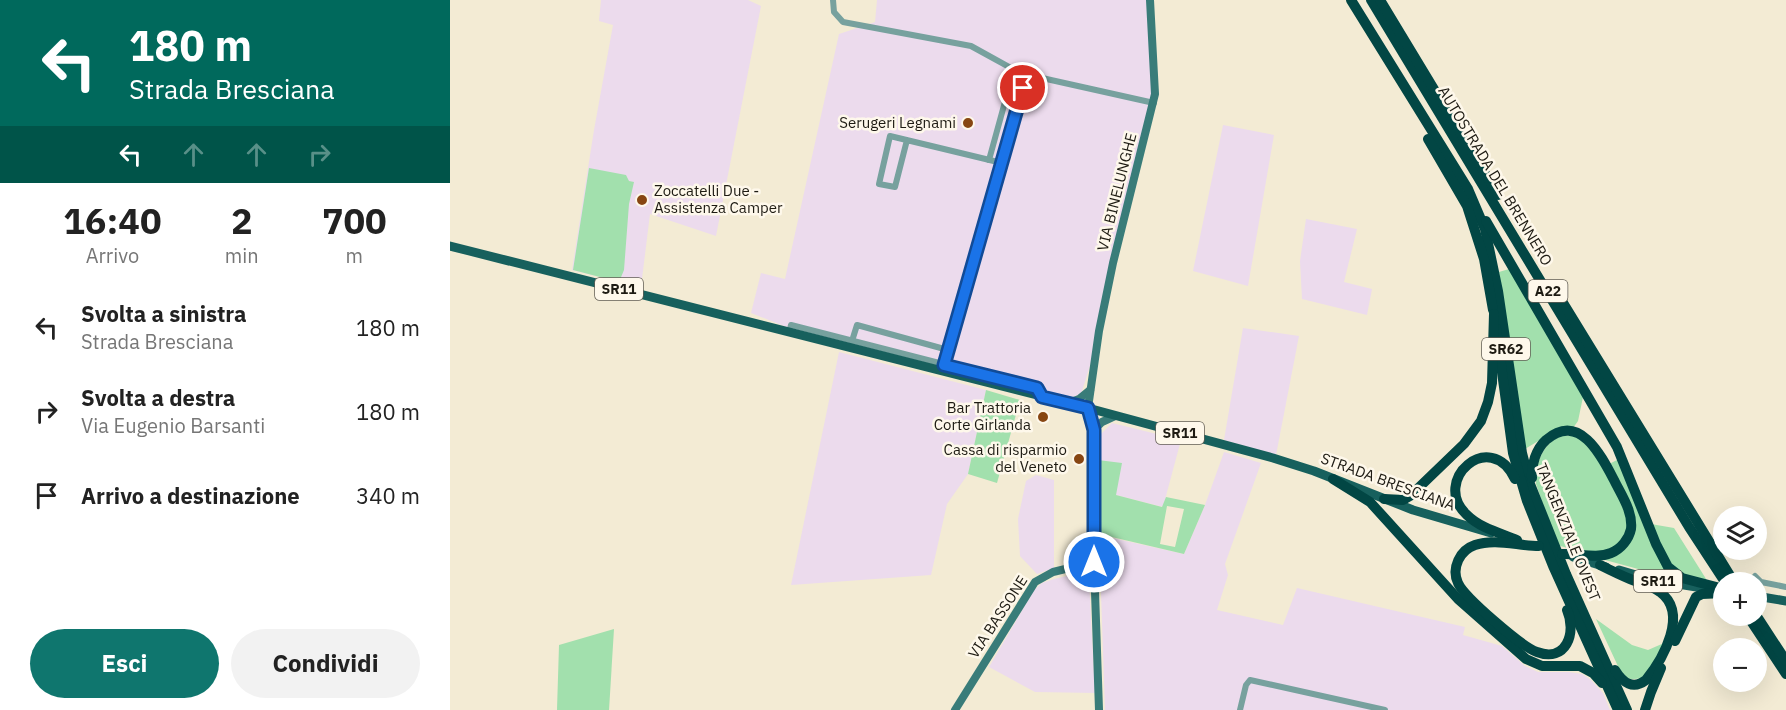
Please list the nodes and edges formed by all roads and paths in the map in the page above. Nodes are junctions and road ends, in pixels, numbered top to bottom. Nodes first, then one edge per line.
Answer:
1 (833, 0) edge
2 (1150, 0) edge
3 (1344, 0) edge
4 (1351, 0) edge
5 (1371, 0) edge
6 (1380, 0) edge
7 (1014, 69) junction
8 (1031, 79) junction
9 (1154, 103) junction
10 (907, 140) junction
11 (988, 160) junction
12 (1002, 163) junction
13 (1468, 189) junction
14 (450, 246) edge
15 (1494, 314) junction
16 (789, 333) junction
17 (852, 341) junction
18 (948, 350) junction
19 (943, 368) junction
20 (1090, 390) junction
21 (1065, 403) junction
22 (1088, 408) junction
23 (1114, 416) junction
24 (1094, 430) junction
25 (1333, 479) junction
26 (1384, 499) junction
27 (1535, 522) junction
28 (1514, 542) junction
29 (1554, 544) junction
30 (1539, 546) joint
31 (1562, 554) joint
32 (1575, 555) junction
33 (1550, 558) junction
34 (1094, 562) junction
35 (1600, 565) junction
36 (1728, 572) edge
37 (1566, 574) junction
38 (1713, 574) edge
39 (1767, 583) edge
40 (1786, 587) edge
41 (1713, 588) edge
42 (1713, 589) edge
43 (1713, 592) edge
44 (1767, 598) edge
45 (1786, 601) edge
46 (1754, 626) edge
47 (1763, 626) edge
48 (1786, 661) edge
49 (1786, 674) edge
50 (1357, 707) edge
51 (955, 710) edge
52 (1099, 710) edge
53 (1240, 710) edge
54 (1386, 710) edge
55 (1617, 710) edge
56 (1627, 710) edge
57 (1646, 710) edge

1 - 7 street
2 - 9 street, VIA BINELUNGHE
3 - 15 highway, TANGENZIALE OVEST / SR62
4 - 13 highway, TANGENZIALE OVEST / SR62
5 - 38 highway, AUTOSTRADA DEL BRENNERO / A22
6 - 36 highway, AUTOSTRADA DEL BRENNERO / A22
7 - 8 street
7 - 11 street
8 - 9 street
8 - 12 street
9 - 20 street, VIA BINELUNGHE
10 - 10 street
10 - 11 street
11 - 12 street
12 - 18 street
13 - 29 highway, TANGENZIALE OVEST / SR62
13 - 41 highway
14 - 16 main road, STRADA BRESCIANA / SR11
15 - 26 highway
15 - 27 highway, TANGENZIALE OVEST / SR62
16 - 17 street, STRADA BRESCIANA
16 - 19 main road, STRADA BRESCIANA / SR11
17 - 18 street
17 - 19 street, STRADA BRESCIANA
18 - 19 street
19 - 21 main road, STRADA BRESCIANA / SR11
20 - 21 street
20 - 22 street, VIA BINELUNGHE
21 - 22 main road, STRADA BRESCIANA / SR11
22 - 23 main road, STRADA BRESCIANA / SR11
22 - 24 street
23 - 24 street
23 - 25 main road, STRADA BRESCIANA / SR11
24 - 34 street
25 - 26 main road, STRADA BRESCIANA / SR11
25 - 55 highway
26 - 28 main road, STRADA BRESCIANA / SR11
27 - 28 highway
27 - 33 highway, TANGENZIALE OVEST / SR62
28 - 30 highway
28 - 33 highway
29 - 32 highway
29 - 37 highway, TANGENZIALE OVEST / SR62
30 - 31 main road
31 - 32 highway
32 - 35 main road, SR11
33 - 55 highway, TANGENZIALE OVEST / SR62
34 - 51 street, VIA BASSONE
34 - 52 street
35 - 37 highway
35 - 42 main road, SR11
37 - 56 highway, TANGENZIALE OVEST / SR62
39 - 40 street
43 - 57 highway
44 - 45 main road
46 - 49 highway
47 - 48 highway
50 - 53 street
50 - 54 street

